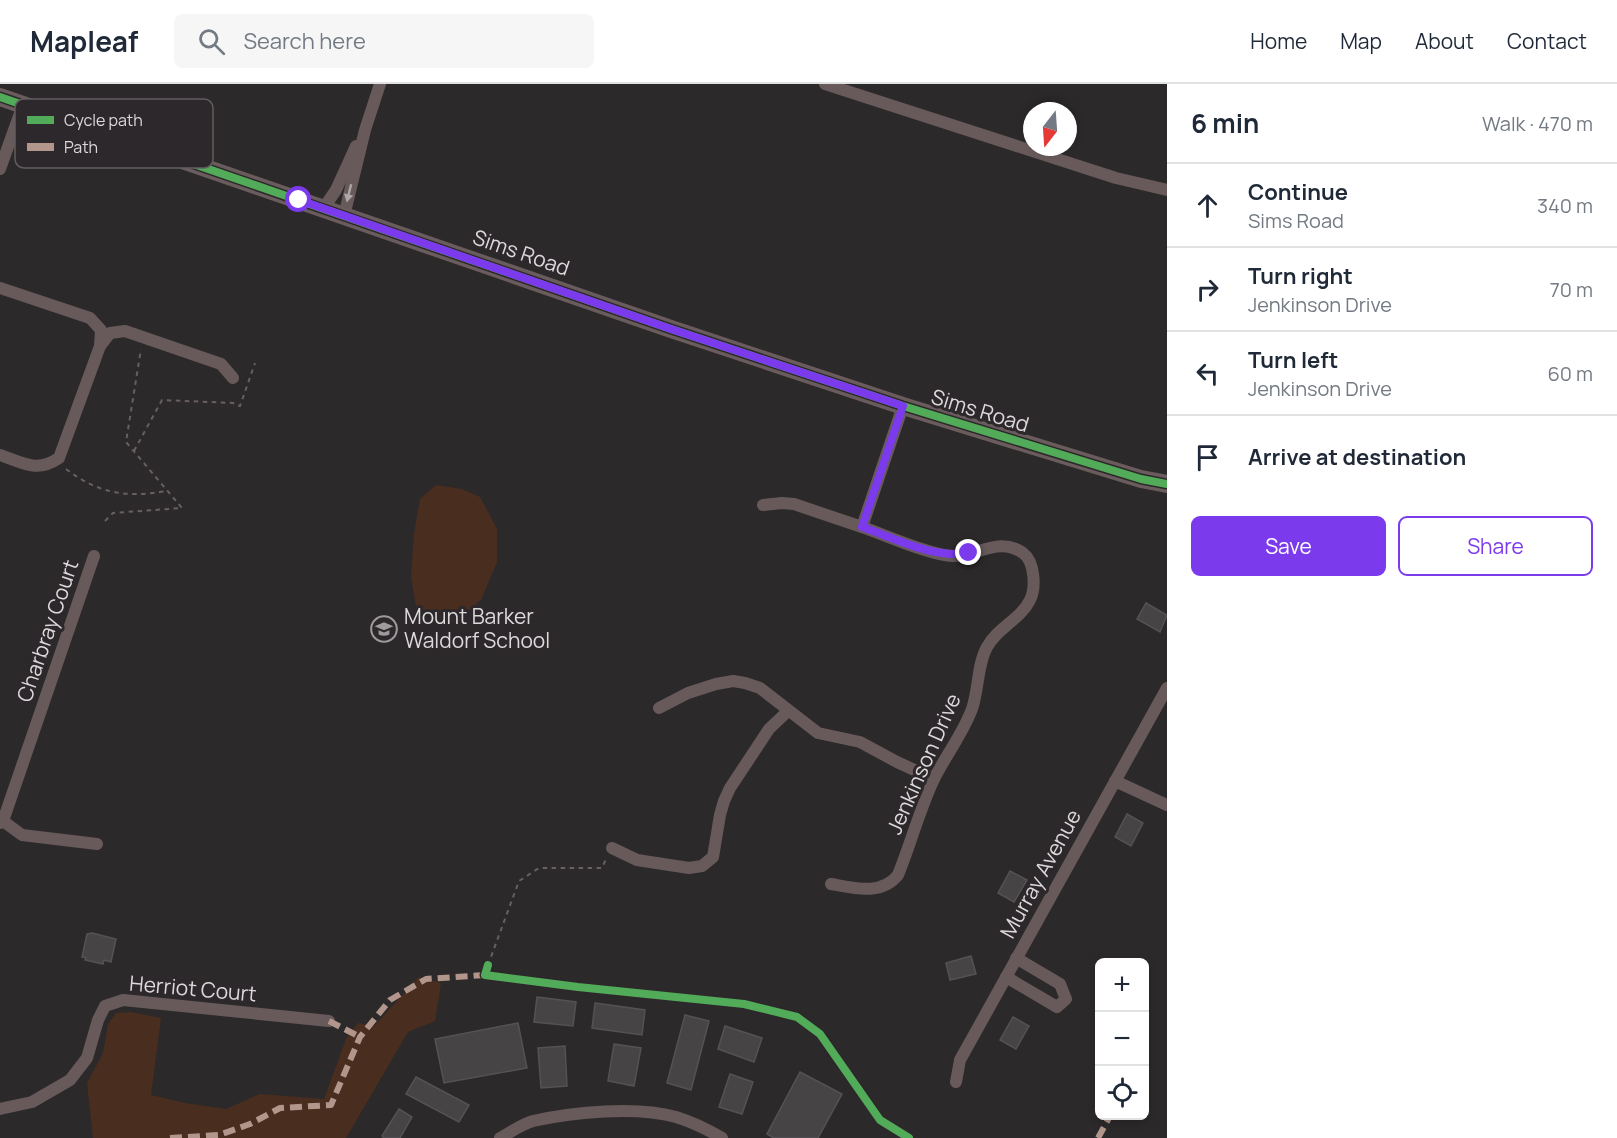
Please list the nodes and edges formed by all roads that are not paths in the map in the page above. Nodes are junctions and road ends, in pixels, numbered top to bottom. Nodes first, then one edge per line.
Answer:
1 (380, 84) edge
2 (825, 84) edge
3 (0, 97) edge
4 (15, 102) edge
5 (15, 127) edge
6 (365, 130) junction
7 (205, 168) edge
8 (0, 169) edge
9 (1167, 190) edge
10 (323, 209) junction
11 (344, 216) junction
12 (0, 288) edge
13 (100, 346) junction
14 (233, 378) dead end
15 (903, 406) junction
16 (0, 455) edge
17 (1167, 484) edge
18 (763, 505) dead end
19 (862, 527) junction
20 (94, 556) dead end
21 (1167, 688) edge
22 (659, 708) dead end
23 (788, 711) junction
24 (934, 779) junction
25 (1115, 782) junction
26 (1167, 805) edge
27 (2, 822) edge
28 (98, 844) dead end
29 (612, 848) road end
30 (831, 884) dead end
31 (1016, 958) junction
32 (1006, 976) junction
33 (329, 1021) dead end
34 (956, 1082) dead end
35 (0, 1109) edge
36 (501, 1138) edge
37 (722, 1138) edge

1 - 6 street
2 - 9 street
3 - 4 street, Sims Road
5 - 8 street
6 - 10 street
6 -> 11 street
7 - 10 street, Sims Road
10 - 11 street, Sims Road
11 - 15 street, Sims Road
12 - 13 street
13 - 14 street
13 - 16 street
15 - 17 street, Sims Road
15 - 19 street
18 - 19 street, Jenkinson Drive
19 - 24 street, Jenkinson Drive
20 - 27 street, Charbray Court
21 - 25 street, Murray Avenue
22 - 23 street
23 - 24 street
23 - 29 street
24 - 30 street, Jenkinson Drive
25 - 26 street
25 - 31 street, Murray Avenue
27 - 28 street, Charbray Court
31 - 32 street, Murray Avenue
31 - 32 street
32 - 34 street, Murray Avenue
33 - 35 street, Herriot Court
36 - 37 street

